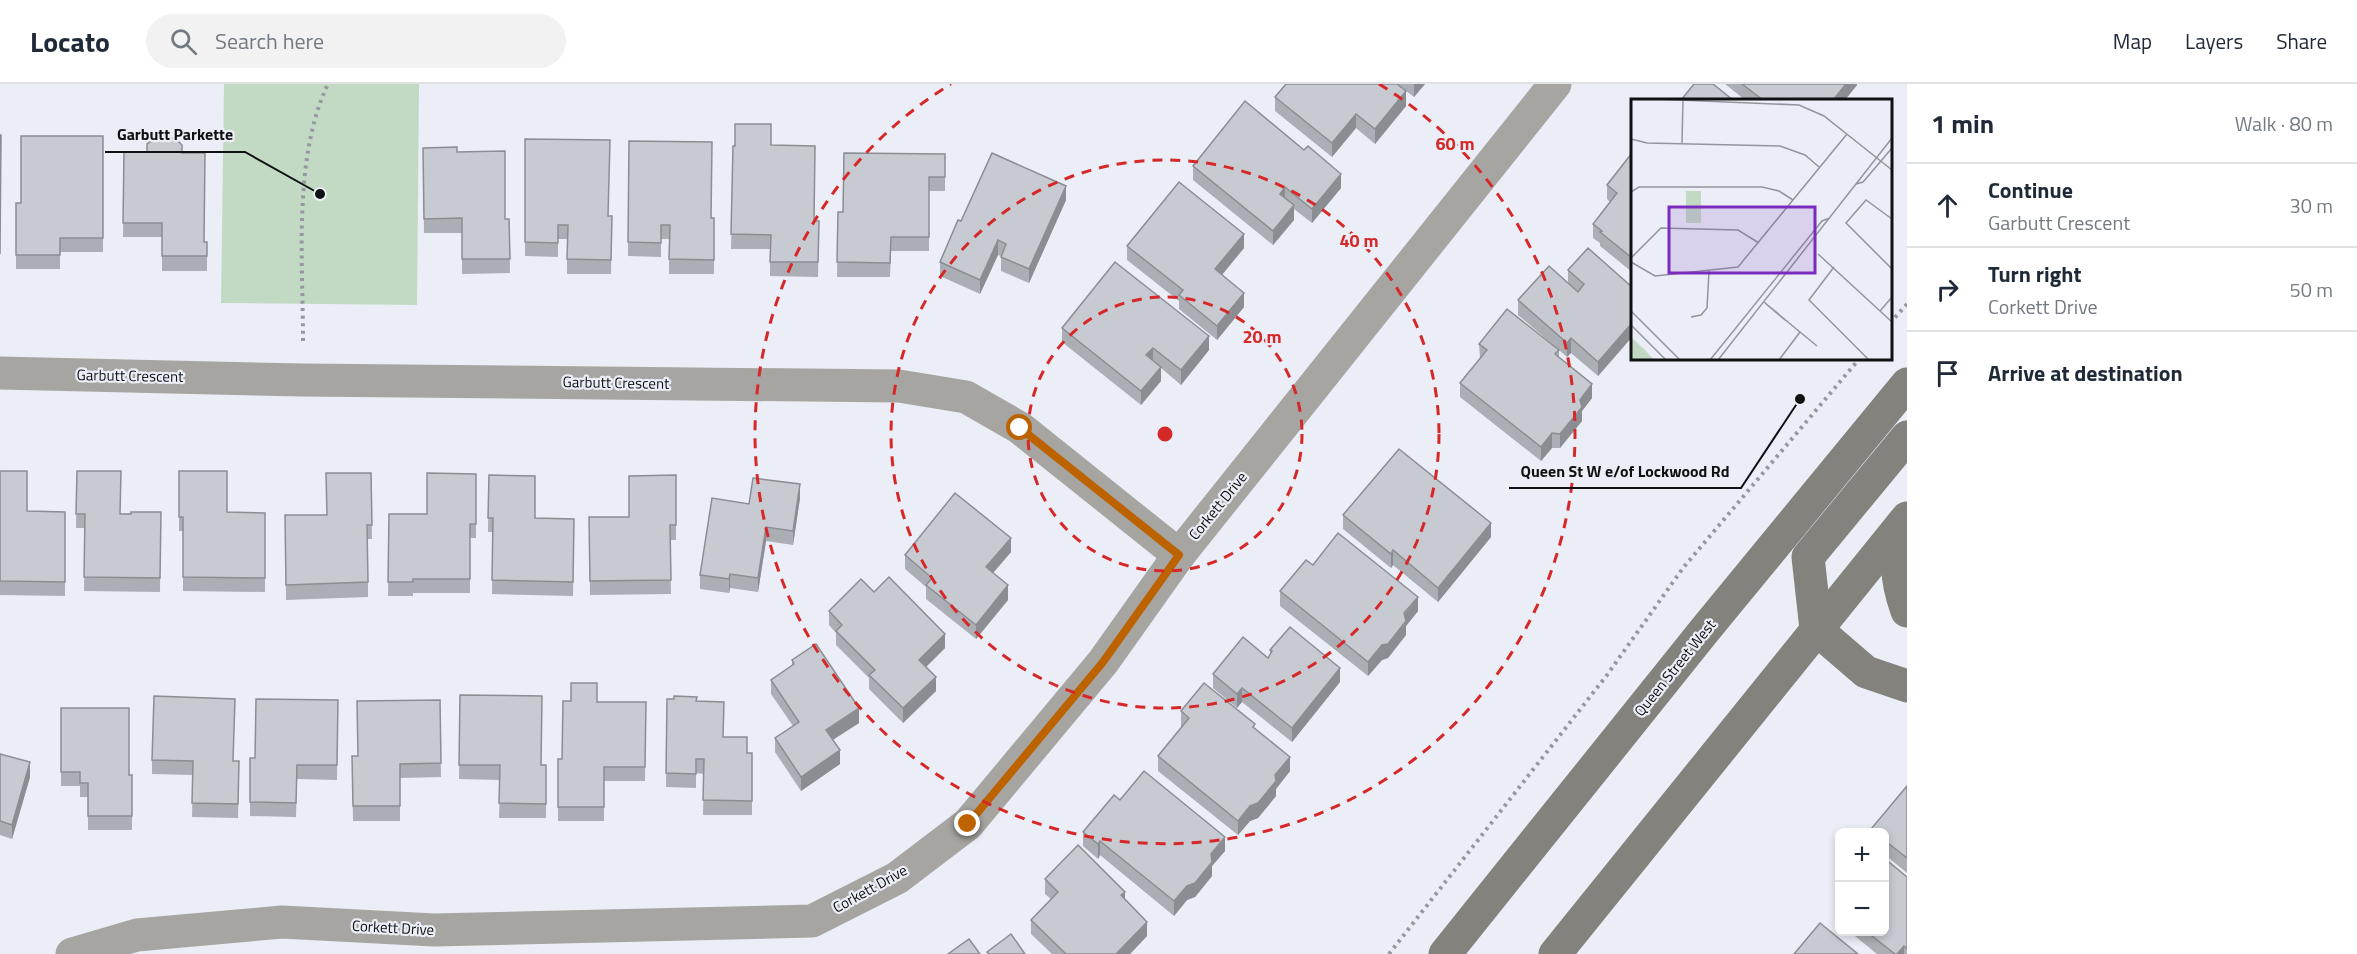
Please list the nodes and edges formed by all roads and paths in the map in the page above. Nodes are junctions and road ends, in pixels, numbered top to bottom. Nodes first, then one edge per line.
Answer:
1 (328, 84) edge
2 (1555, 84) edge
3 (1907, 304) edge
4 (1892, 321) edge
5 (1858, 360) edge
6 (0, 373) edge
7 (302, 380) junction
8 (1907, 384) edge
9 (1907, 437) edge
10 (1907, 518) edge
11 (1907, 538) edge
12 (1179, 555) junction
13 (1907, 611) edge
14 (1816, 629) junction
15 (1907, 686) edge
16 (526, 941) edge
17 (72, 954) edge
18 (1389, 954) edge
19 (1445, 954) edge
20 (1555, 954) edge

1 - 7 path
2 - 12 street, Corkett Drive
3 - 4 path
5 - 18 path
6 - 7 street, Garbutt Crescent
7 - 12 street, Garbutt Crescent
8 - 19 main road, Queen Street West
9 - 14 main road
10 - 14 main road
11 - 13 main road
12 - 16 street, Corkett Drive
14 - 15 main road
14 - 20 main road
16 - 17 street, Corkett Drive

